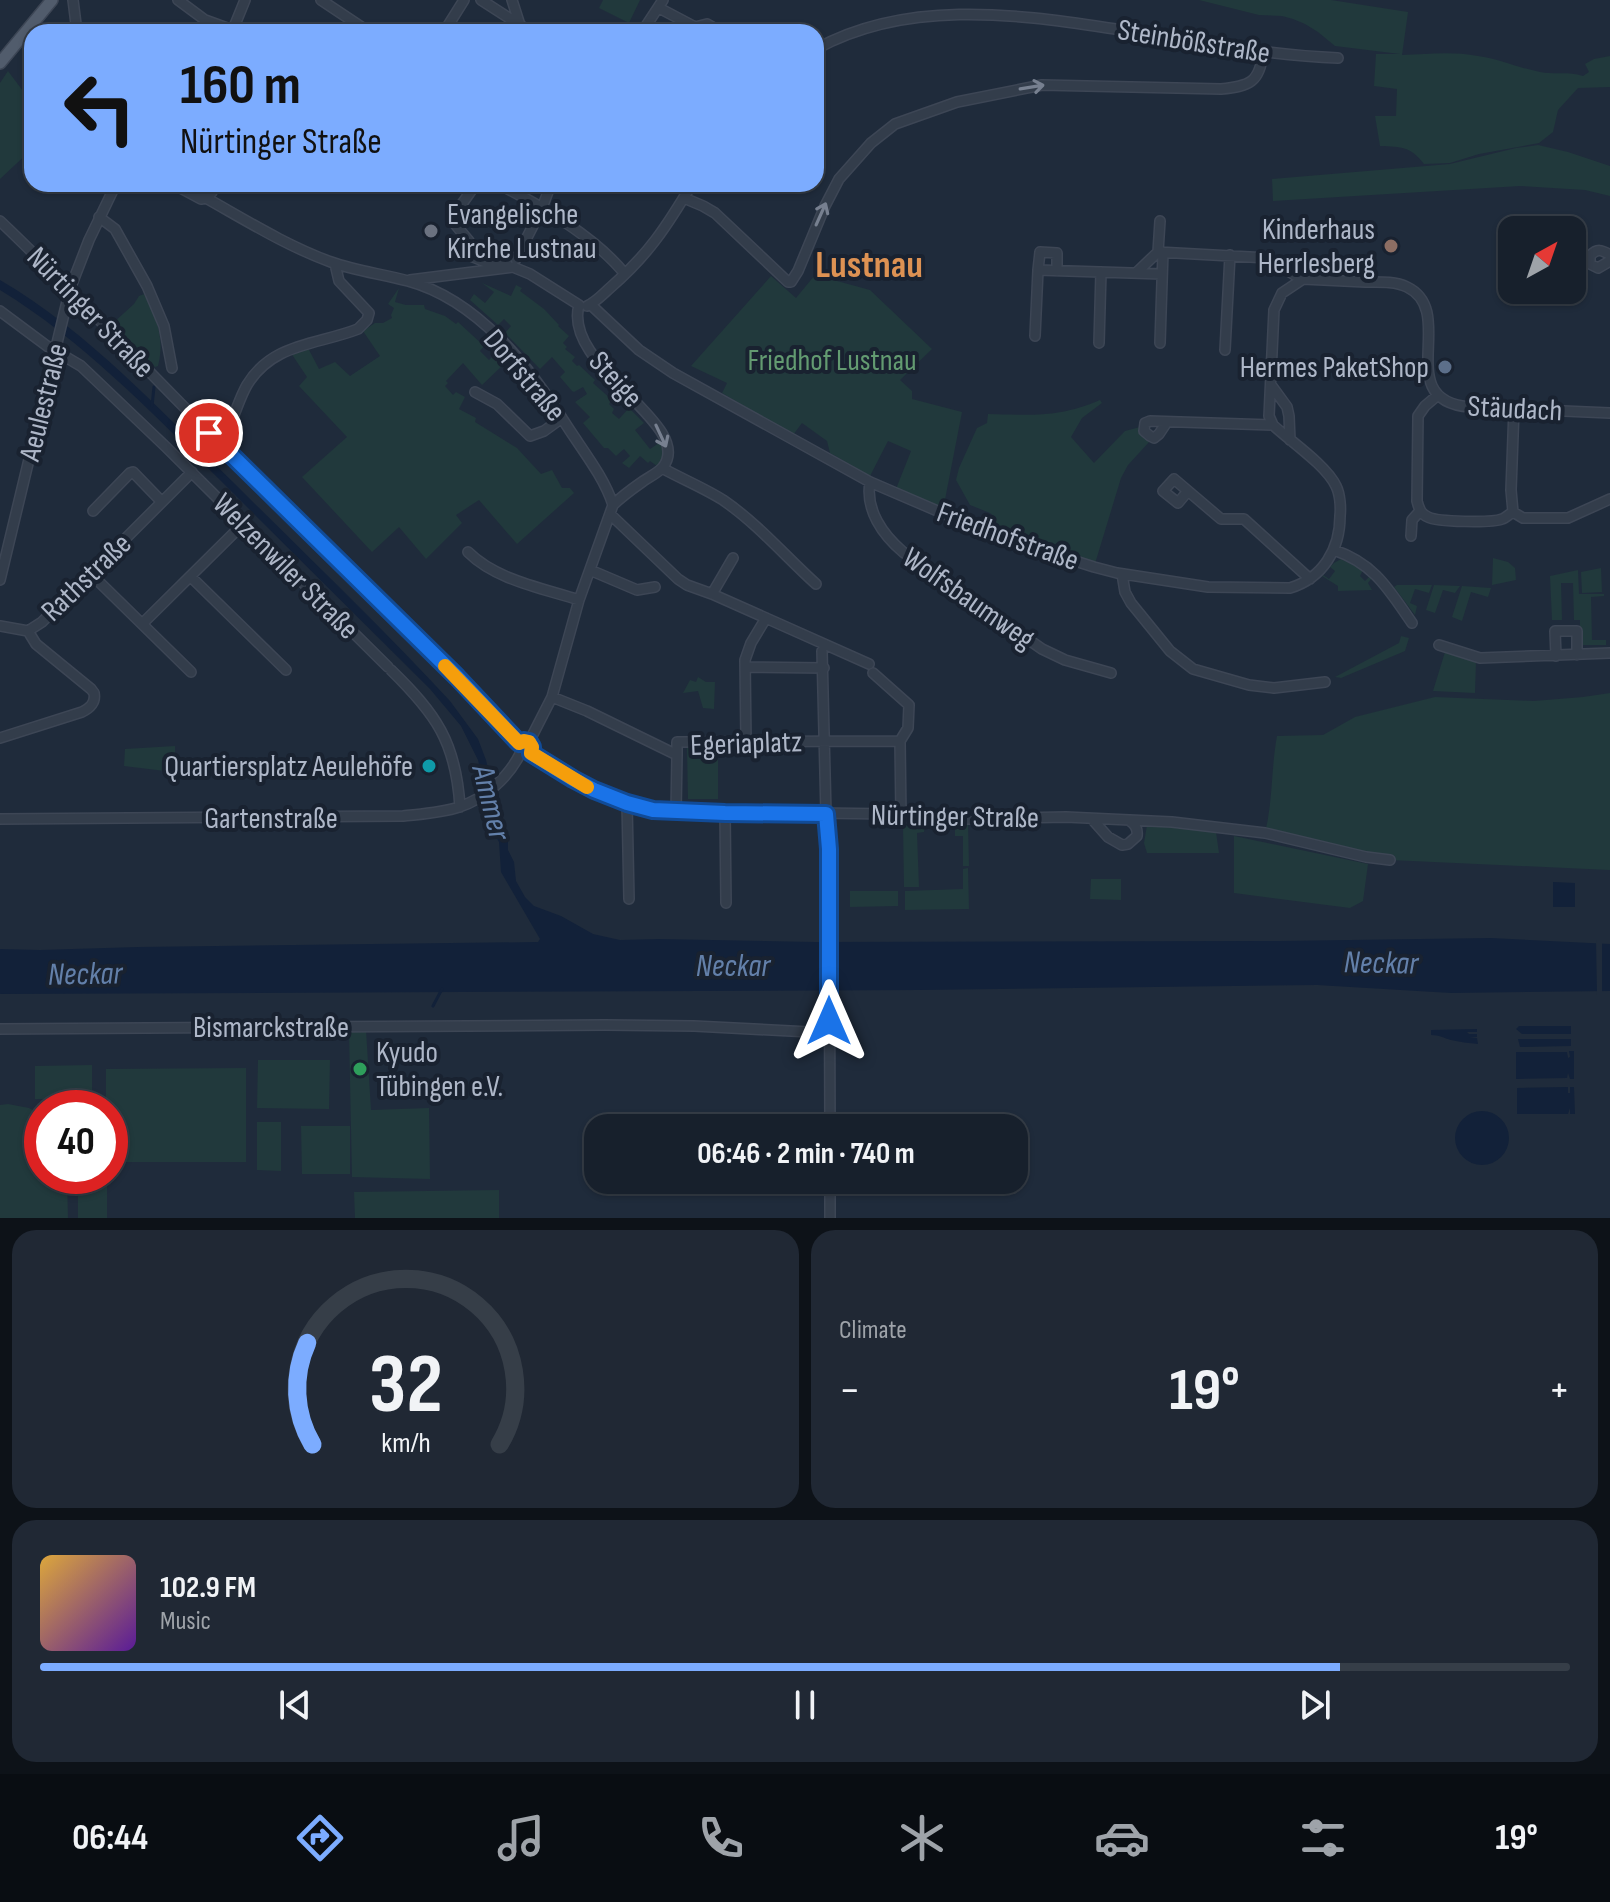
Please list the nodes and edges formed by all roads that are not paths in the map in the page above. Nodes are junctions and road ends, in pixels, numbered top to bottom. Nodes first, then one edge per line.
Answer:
1 (52, 0) edge
2 (73, 0) edge
3 (178, 0) edge
4 (245, 0) edge
5 (321, 0) edge
6 (464, 0) edge
7 (481, 0) edge
8 (512, 0) edge
9 (661, 4) edge
10 (32, 24) edge
11 (76, 24) edge
12 (216, 24) edge
13 (236, 24) edge
14 (357, 24) edge
15 (449, 24) edge
16 (516, 24) edge
17 (521, 24) edge
18 (647, 24) edge
19 (691, 24) edge
20 (24, 34) edge
21 (824, 45) edge
22 (1263, 52) junction
23 (1338, 58) dead end
24 (0, 63) edge
25 (112, 192) edge
26 (188, 192) edge
27 (212, 192) edge
28 (470, 192) edge
29 (513, 192) edge
30 (548, 192) edge
31 (687, 192) edge
32 (206, 198) junction
33 (684, 198) junction
34 (542, 208) junction
35 (99, 217) junction
36 (0, 221) edge
37 (1160, 221) dead end
38 (1160, 252) junction
39 (1230, 255) junction
40 (516, 259) dead end
41 (335, 264) junction
42 (508, 267) junction
43 (1038, 270) junction
44 (1057, 271) junction
45 (1101, 272) junction
46 (1137, 272) junction
47 (625, 274) junction
48 (1162, 274) junction
49 (1303, 279) junction
50 (407, 280) junction
51 (70, 289) junction
52 (579, 305) junction
53 (591, 305) junction
54 (0, 311) edge
55 (1035, 336) dead end
56 (1099, 343) dead end
57 (1160, 343) dead end
58 (1225, 350) dead end
59 (55, 351) junction
60 (172, 368) dead end
61 (1270, 382) junction
62 (475, 392) dead end
63 (1438, 395) junction
64 (1283, 402) junction
65 (1270, 406) junction
66 (1514, 409) junction
67 (1610, 413) edge
68 (562, 418) junction
69 (1167, 422) dead end
70 (1273, 425) junction
71 (1290, 440) junction
72 (218, 441) junction
73 (662, 468) junction
74 (192, 472) junction
75 (870, 482) junction
76 (1188, 491) dead end
77 (1610, 499) edge
78 (162, 502) junction
79 (611, 509) junction
80 (93, 511) dead end
81 (1420, 511) junction
82 (1513, 512) junction
83 (244, 523) junction
84 (1411, 536) dead end
85 (1334, 550) junction
86 (468, 552) dead end
87 (733, 558) dead end
88 (590, 570) junction
89 (91, 574) junction
90 (1122, 574) junction
91 (191, 577) junction
92 (1310, 579) junction
93 (0, 580) edge
94 (816, 584) dead end
95 (655, 587) dead end
96 (712, 594) junction
97 (579, 600) junction
98 (766, 618) junction
99 (1412, 623) dead end
100 (142, 624) junction
101 (0, 626) edge
102 (28, 631) junction
103 (1439, 645) dead end
104 (822, 651) dead end
105 (1610, 653) edge
106 (1577, 655) junction
107 (1556, 656) junction
108 (745, 667) junction
109 (824, 668) junction
110 (286, 670) dead end
111 (191, 672) dead end
112 (1111, 673) dead end
113 (1325, 682) dead end
114 (552, 697) junction
115 (0, 738) edge
116 (746, 741) junction
117 (825, 741) junction
118 (900, 741) junction
119 (525, 748) junction
120 (677, 755) junction
121 (627, 803) junction
122 (460, 807) junction
123 (676, 812) junction
124 (725, 813) junction
125 (826, 814) junction
126 (901, 816) junction
127 (0, 819) edge
128 (1092, 819) junction
129 (1129, 820) junction
130 (1390, 860) dead end
131 (629, 899) dead end
132 (726, 903) dead end
133 (0, 1029) edge
134 (829, 1033) junction
135 (830, 1114) edge
136 (830, 1194) edge
137 (830, 1218) edge

1 - 10 main road
2 - 11 street
3 - 12 street
4 - 13 street
5 - 14 street
6 - 15 street
7 - 16 street
8 - 17 street
9 - 18 street
9 - 19 street
20 - 24 main road
21 - 22 street, Steinbößstraße
22 - 23 street, Steinbößstraße
33 -> 22 street
25 - 35 street, Aeulestraße
26 - 32 street, Dorfstraße
27 - 32 street
28 - 42 street
29 - 34 street
30 - 34 street
31 - 33 street
32 - 41 street, Dorfstraße
33 - 47 street
34 - 40 street
34 - 47 street
35 - 51 street, Aeulestraße
35 - 60 street
36 - 51 street, Nürtinger Straße
37 - 38 street
38 - 39 street, Stäudach
38 - 46 street
38 - 48 street
39 - 49 street, Stäudach
39 - 58 street
41 - 50 street, Dorfstraße
41 - 72 street
42 - 50 street
42 - 52 street
43 - 44 street
43 - 44 street
43 - 55 street
44 - 45 street
45 - 46 street
45 - 56 street
46 - 48 street
47 - 53 street
48 - 57 street
49 - 61 street
49 - 63 street, Stäudach
50 - 68 street, Dorfstraße
51 - 59 street, Aeulestraße
51 - 72 street, Nürtinger Straße
52 - 53 street
52 -> 73 street, Steige
53 - 75 street, Friedhofstraße
54 - 59 street, Welzenwiler Straße
59 - 74 street, Welzenwiler Straße
59 - 93 street, Aeulestraße
61 - 64 street
61 - 65 street
62 - 68 street
63 - 66 street, Stäudach
63 - 81 street
64 - 65 street
64 - 71 street
65 - 70 street
66 - 67 street, Stäudach
66 - 82 street
68 - 79 street, Dorfstraße
69 - 70 street
70 - 71 street
71 - 85 street
72 - 119 street, Nürtinger Straße
73 - 79 street
73 - 94 street
74 - 78 street, Rathstraße
74 - 83 street, Welzenwiler Straße
75 - 90 street, Friedhofstraße
75 - 112 street, Wolfsbaumweg
76 - 92 street
77 - 82 street
78 - 80 street, Rathstraße
78 - 89 street, Rathstraße
79 - 88 street
79 - 96 street, Dorfstraße
81 - 82 street
81 - 84 street
83 - 91 street
83 - 122 street, Welzenwiler Straße
85 - 92 street
85 - 99 street
86 - 97 street
87 - 96 street
88 - 95 street
88 - 97 street
89 - 100 street
89 - 102 street, Rathstraße
90 - 92 street, Friedhofstraße
90 - 113 street
91 - 100 street
91 - 110 street
96 - 98 street, Dorfstraße
97 - 114 street
98 - 108 street
98 - 118 street, Dorfstraße
100 - 111 street
101 - 102 street, Rathstraße
102 - 115 street
103 - 107 street
104 - 109 street
105 - 106 street
106 - 107 street
106 - 107 street
108 - 109 street
108 - 116 street
109 - 117 street
114 - 119 street
114 - 120 street, Egeriaplatz
116 - 117 street, Egeriaplatz
116 - 120 street, Egeriaplatz
117 - 118 street, Egeriaplatz
117 - 125 street
118 - 126 street
119 - 121 street, Nürtinger Straße
119 - 122 street, Gartenstraße
120 - 123 street, Egeriaplatz
121 - 123 street, Nürtinger Straße
121 - 131 street
122 - 127 street, Gartenstraße
123 - 124 street, Nürtinger Straße
124 - 125 street, Nürtinger Straße
124 - 132 street
125 - 126 street, Nürtinger Straße
125 - 134 street
126 - 128 street, Nürtinger Straße
128 - 129 street, Nürtinger Straße
128 - 129 street
129 - 130 street, Nürtinger Straße
133 - 134 street, Bismarckstraße
134 - 135 street
136 - 137 street

